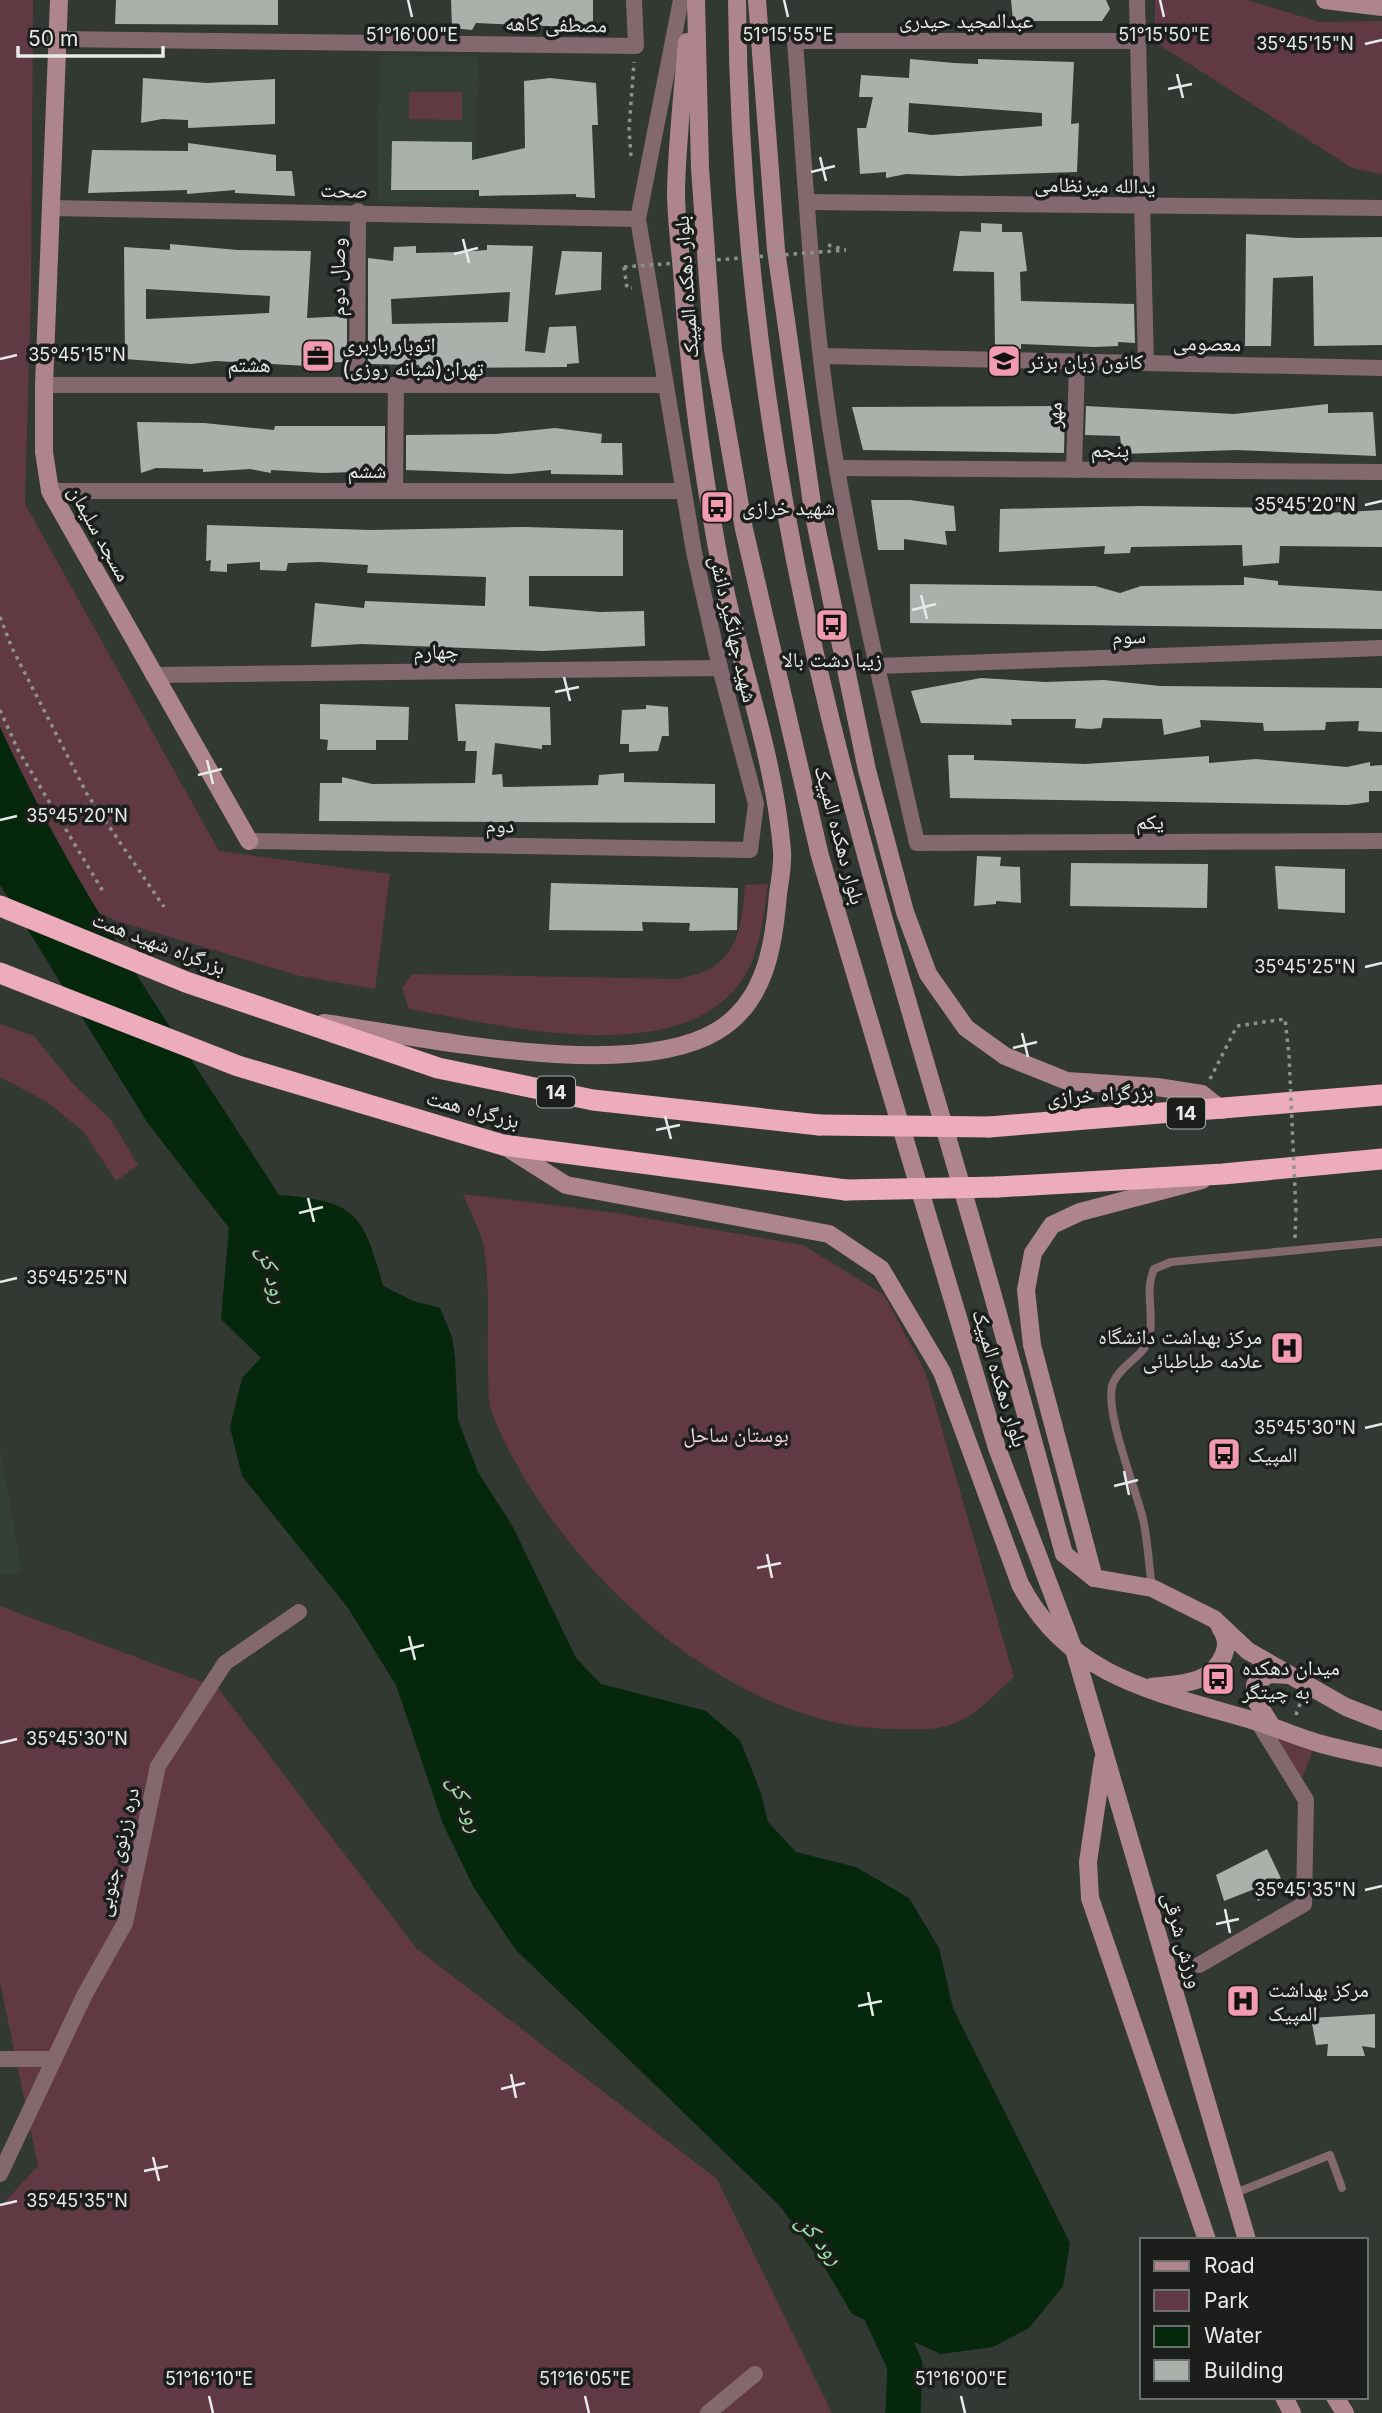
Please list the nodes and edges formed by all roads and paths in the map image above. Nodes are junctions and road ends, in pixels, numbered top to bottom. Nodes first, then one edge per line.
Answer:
1 (59, 0) edge
2 (634, 0) edge
3 (681, 0) edge
4 (690, 0) edge
5 (696, 0) edge
6 (737, 0) edge
7 (748, 0) edge
8 (757, 0) edge
9 (1137, 0) edge
10 (1325, 0) edge
11 (1382, 7) edge
12 (55, 39) junction
13 (1137, 41) junction
14 (636, 46) junction
15 (737, 51) junction
16 (633, 167) dead end
17 (807, 202) junction
18 (1141, 207) junction
19 (50, 208) junction
20 (1382, 208) edge
21 (359, 211) junction
22 (638, 219) junction
23 (846, 250) dead end
24 (624, 267) dead end
25 (821, 356) junction
26 (1077, 361) junction
27 (1146, 363) junction
28 (1382, 368) edge
29 (44, 385) junction
30 (357, 385) junction
31 (396, 385) junction
32 (665, 385) junction
33 (837, 468) junction
34 (1074, 470) junction
35 (1382, 472) edge
36 (395, 491) junction
37 (683, 491) junction
38 (50, 492) junction
39 (0, 617) edge
40 (1382, 648) edge
41 (877, 666) junction
42 (720, 668) junction
43 (153, 675) junction
44 (0, 710) edge
45 (249, 841) joint
46 (1382, 841) edge
47 (750, 850) joint
48 (104, 893) dead end
49 (0, 906) edge
50 (164, 907) dead end
51 (0, 973) edge
52 (302, 1020) junction
53 (1202, 1094) junction
54 (1382, 1096) edge
55 (1222, 1110) junction
56 (989, 1127) joint
57 (503, 1145) junction
58 (1382, 1159) edge
59 (1223, 1174) junction
60 (1382, 1241) edge
61 (1294, 1250) junction
62 (1094, 1578) junction
63 (1152, 1588) junction
64 (299, 1612) dead end
65 (1214, 1619) junction
66 (1075, 1653) junction
67 (1292, 1675) junction
68 (1142, 1688) junction
69 (1303, 1696) dead end
70 (1296, 1715) dead end
71 (1382, 1721) edge
72 (1265, 1724) junction
73 (1104, 1753) junction
74 (1382, 1758) edge
75 (1199, 1965) dead end
76 (0, 2059) edge
77 (54, 2060) junction
78 (0, 2174) edge
79 (1342, 2188) dead end
80 (1233, 2194) junction
81 (1206, 2238) edge
82 (1246, 2238) edge
83 (755, 2374) dead end
84 (708, 2413) edge

1 - 12 main road, مسجد سلیمان
2 - 14 street
3 - 22 street
4 - 52 main road
5 - 66 main road, بلوار دهکده المپیک
6 - 15 main road, بلوار دهکده المپیک
7 - 15 main road
8 - 53 main road
9 - 13 street
10 - 11 main road
12 - 14 street, مصطفی کاهه
12 - 19 main road, مسجد سلیمان
13 - 17 street, عبدالمجید حیدری
13 - 18 street
14 - 16 path
15 - 62 main road, بلوار دهکده المپیک
17 - 18 street, یدالله میرنظامی
17 - 25 street
18 - 20 street, یدالله میرنظامی
18 - 27 street
19 - 21 street, صحت
19 - 29 main road, مسجد سلیمان
21 - 22 street, صحت
21 - 30 street, وصال دوم
22 - 32 street, شهید جهانگیر دانش
23 - 24 path, bridge
25 - 26 street, معصومی
25 - 33 street
26 - 27 street, معصومی
26 - 34 street, مهر
27 - 28 street, معصومی
29 - 30 street, هشتم
29 - 38 main road, مسجد سلیمان
30 - 31 street, هشتم
31 - 32 street, هشتم
31 - 36 street
32 - 37 street, شهید جهانگیر دانش
33 - 34 street, پنجم
33 - 41 street
34 - 35 street, پنجم
36 - 37 street, ششم
36 - 38 street, ششم
37 - 42 street, شهید جهانگیر دانش
38 - 43 main road, مسجد سلیمان
39 - 50 path
40 - 41 street, سوم
41 - 46 street, یکم
42 - 43 street, چهارم
42 - 47 street, شهید جهانگیر دانش
43 - 45 main road, مسجد سلیمان
44 - 48 path
45 - 47 street, دوم
49 - 52 highway, بزرگراه شهید همت / 14
51 - 57 highway, بزرگراه همت
52 - 56 highway, بزرگراه همت / 14, bridge
53 - 55 main road
53 - 61 path, bridge
54 - 55 highway, بزرگراه خرازی / 14
55 - 56 highway, بزرگراه خرازی / 14
57 - 59 highway, بزرگراه همت, bridge
57 - 66 main road
58 - 59 highway
59 - 62 main road
60 - 61 lane
61 - 63 lane
62 - 63 main road
63 - 65 main road
64 - 77 street, دره زرنوی جنوبی
65 - 67 main road
65 - 68 main road
66 - 68 main road
66 - 73 main road, ورزش شرقی
67 - 71 main road
67 - 72 main road
68 - 72 main road
69 - 70 path
72 - 74 main road
72 - 75 street
73 - 80 main road, ورزش شرقی
73 - 81 main road
76 - 77 street
77 - 78 street, دره زرنوی جنوبی
79 - 80 lane
80 - 82 main road, ورزش شرقی
83 - 84 street

